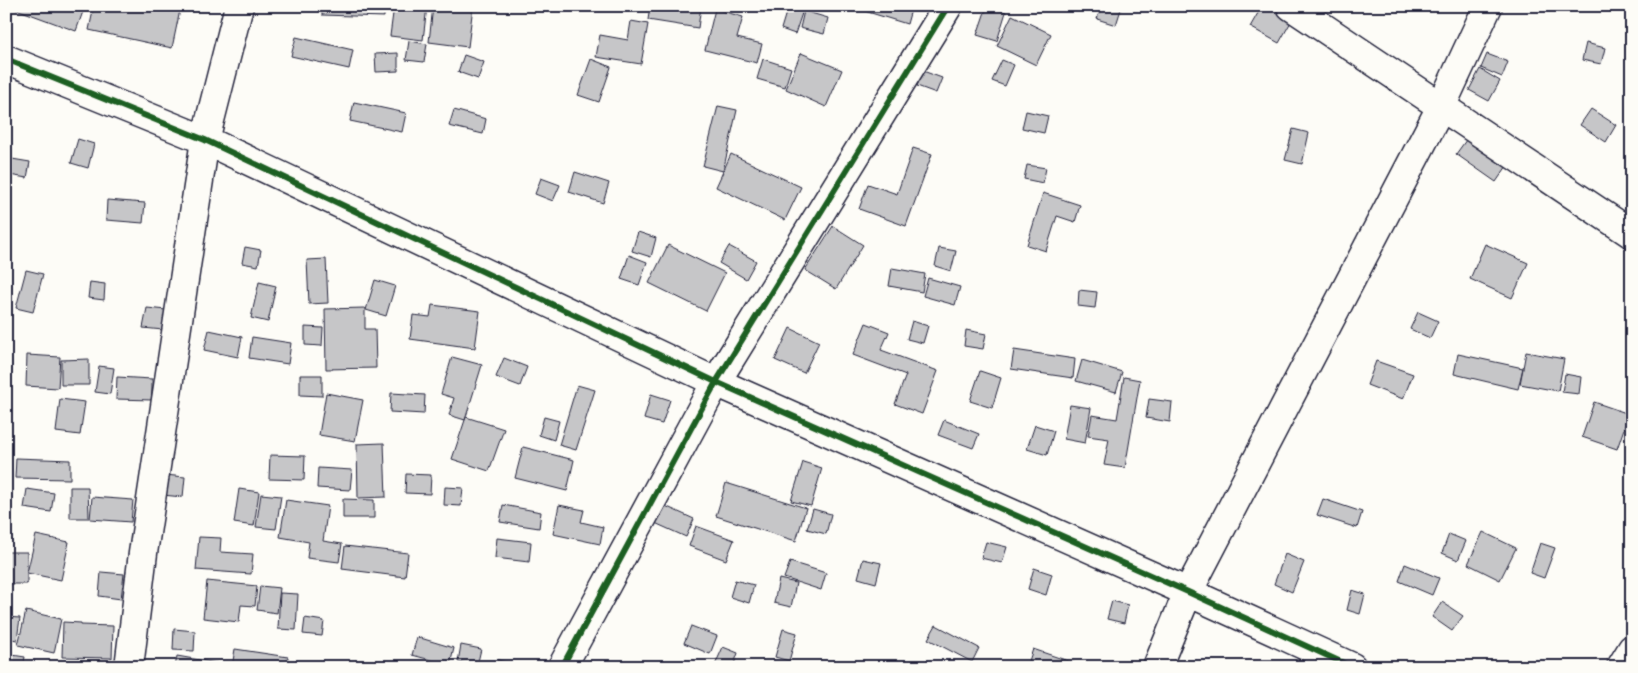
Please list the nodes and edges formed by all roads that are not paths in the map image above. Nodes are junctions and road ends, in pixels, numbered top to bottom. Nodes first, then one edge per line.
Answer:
1 (238, 6) edge
2 (948, 6) edge
3 (1291, 6) edge
4 (1488, 6) edge
5 (6, 59) edge
6 (1441, 107) junction
7 (205, 140) junction
8 (1632, 234) edge
9 (716, 382) junction
10 (1188, 592) junction
11 (1632, 649) edge
12 (129, 667) edge
13 (562, 667) edge
14 (1157, 667) edge
15 (1352, 667) edge
16 (1621, 667) edge

1 - 7 street
2 - 9 street
3 - 6 street
4 - 6 street
5 - 7 street
6 - 8 street
6 - 10 street
7 - 9 street
7 - 12 street
9 - 10 street
9 - 13 street
10 - 14 street
10 - 15 street
11 - 16 street

